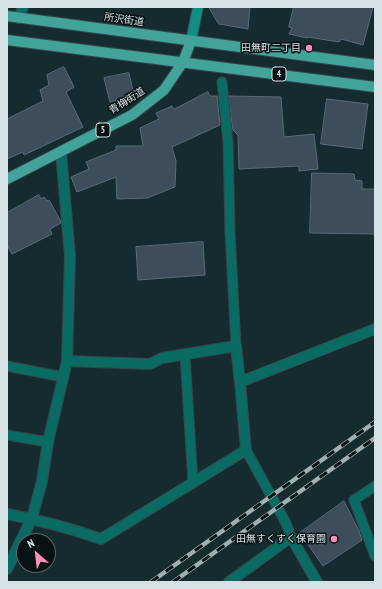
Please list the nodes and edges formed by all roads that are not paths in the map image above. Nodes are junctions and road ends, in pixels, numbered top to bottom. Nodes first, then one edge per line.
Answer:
1 (23, 7) edge
2 (198, 7) edge
3 (7, 16) edge
4 (19, 18) junction
5 (7, 40) edge
6 (191, 41) junction
7 (183, 62) junction
8 (375, 65) edge
9 (222, 82) dead end
10 (375, 87) edge
11 (61, 152) junction
12 (7, 179) edge
13 (375, 329) edge
14 (236, 346) junction
15 (185, 354) junction
16 (67, 362) junction
17 (7, 366) edge
18 (63, 378) junction
19 (240, 382) junction
20 (7, 435) edge
21 (48, 442) junction
22 (246, 450) junction
23 (193, 483) junction
24 (375, 486) edge
25 (7, 514) edge
26 (32, 518) junction
27 (291, 537) junction
28 (375, 556) edge
29 (7, 569) edge
30 (229, 582) edge
31 (317, 582) edge

1 - 4 street
2 - 6 main road
3 - 4 main road, 所沢街道 / 4
4 - 6 main road, 所沢街道 / 4
5 - 7 main road, 4
6 - 7 main road, 青梅街道 / 5
6 - 8 main road, 4
7 - 10 main road, 4
7 - 11 main road, 青梅街道 / 5
9 - 14 lane
11 - 12 main road, 青梅街道 / 5
11 - 16 street
13 - 19 street
14 - 15 street
14 - 19 street
15 - 16 street
15 - 23 lane
16 - 18 street
17 - 18 lane
18 - 21 street
19 - 22 street
20 - 21 lane
21 - 26 street
22 - 23 street
22 - 27 lane
23 - 26 street
24 - 28 lane
25 - 26 street
26 - 29 street
27 - 30 street
27 - 31 street

